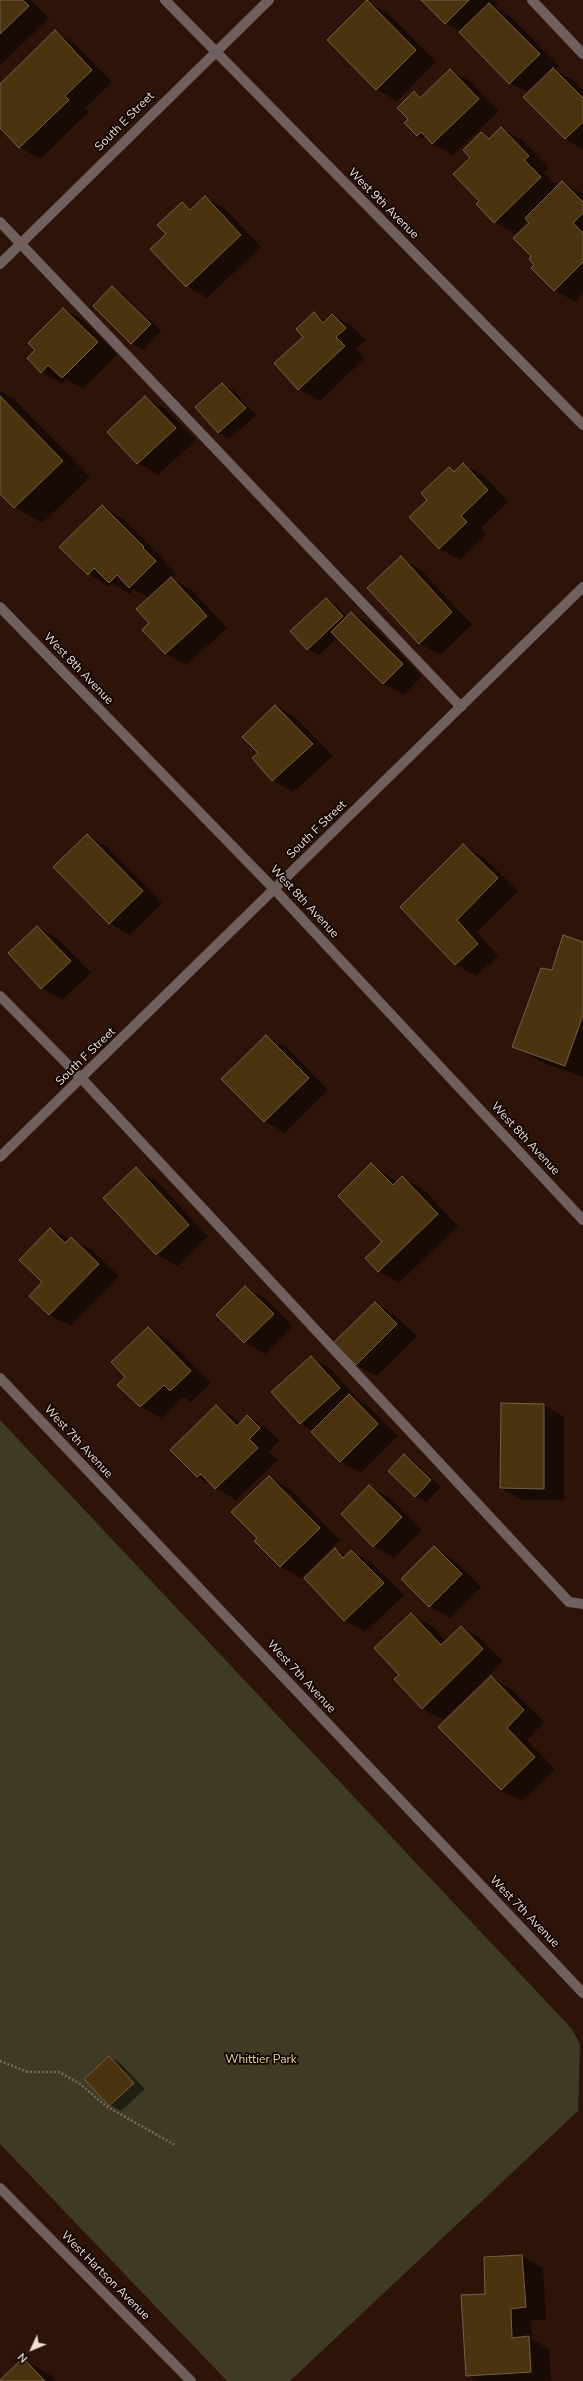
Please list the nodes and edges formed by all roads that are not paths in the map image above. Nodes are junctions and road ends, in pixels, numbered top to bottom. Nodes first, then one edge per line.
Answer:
1 (165, 0) edge
2 (269, 0) edge
3 (532, 0) edge
4 (215, 51) junction
5 (583, 54) edge
6 (0, 222) edge
7 (21, 244) junction
8 (0, 264) edge
9 (583, 425) edge
10 (583, 587) edge
11 (0, 607) edge
12 (461, 707) junction
13 (275, 890) junction
14 (0, 996) edge
15 (82, 1079) junction
16 (0, 1157) edge
17 (583, 1220) edge
18 (0, 1378) edge
19 (583, 1604) edge
20 (583, 1993) edge
21 (0, 2188) edge
22 (191, 2381) edge

1 - 4 street, West 9th Avenue
2 - 4 street, South E Street
3 - 5 street
4 - 7 street, South E Street
4 - 9 street, West 9th Avenue
6 - 7 street
7 - 8 street, South E Street
7 - 12 street
10 - 12 street, South F Street
11 - 13 street, West 8th Avenue
12 - 13 street, South F Street
13 - 15 street, South F Street
13 - 17 street, West 8th Avenue
14 - 15 street
15 - 16 street, South F Street
15 - 19 street
18 - 20 street, West 7th Avenue
21 - 22 street, West Hartson Avenue

